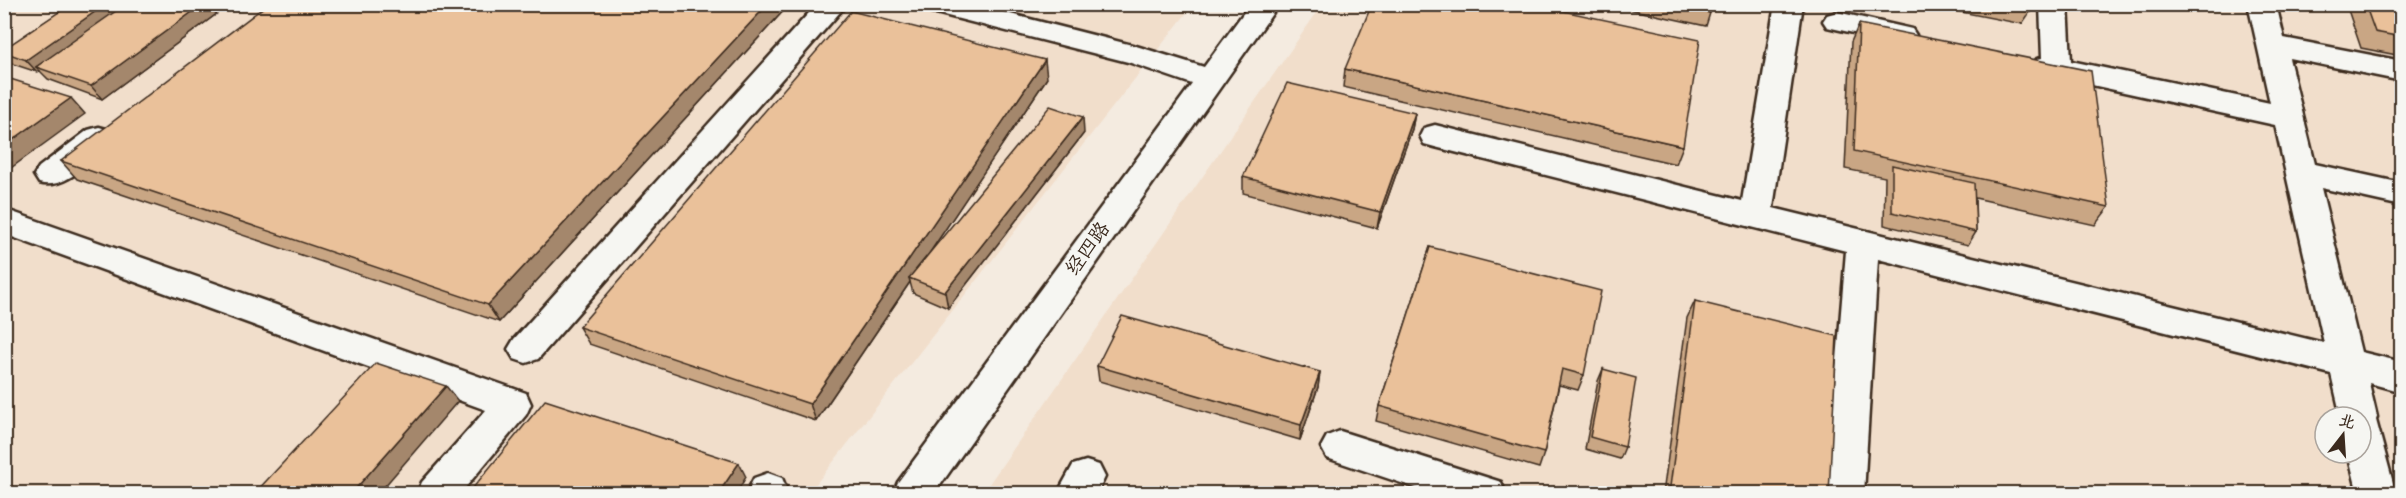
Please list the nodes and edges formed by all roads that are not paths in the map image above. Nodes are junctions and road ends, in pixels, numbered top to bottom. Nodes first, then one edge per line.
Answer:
1 (833, 4) edge
2 (1264, 4) edge
3 (1789, 4) edge
4 (2054, 4) edge
5 (2262, 4) edge
6 (940, 5) edge
7 (1837, 21) dead end
8 (1929, 41) edge
9 (2272, 45) junction
10 (2022, 61) edge
11 (2057, 68) junction
12 (2402, 71) edge
13 (1209, 79) junction
14 (2288, 117) junction
15 (116, 125) edge
16 (1434, 136) dead end
17 (2301, 172) junction
18 (50, 175) dead end
19 (2402, 195) edge
20 (1756, 216) junction
21 (4, 221) edge
22 (1863, 243) junction
23 (526, 349) dead end
24 (2345, 363) junction
25 (2402, 377) edge
26 (2356, 405) edge
27 (1340, 447) dead end
28 (2370, 465) edge
29 (436, 494) edge
30 (912, 494) edge
31 (1487, 494) edge
32 (1845, 494) edge
33 (2377, 494) edge

1 - 23 street
2 - 13 street, 经四路
3 - 20 street
4 - 11 street
5 - 9 street
6 - 13 street
7 - 8 street
9 - 12 street
9 - 14 street
10 - 11 street
11 - 14 street
13 - 30 street, 经四路
14 - 17 street
15 - 18 street
16 - 20 street
17 - 19 street
17 - 24 street
20 - 22 street
21 - 29 street
22 - 24 street
22 - 32 street
24 - 25 street
24 - 26 street
27 - 31 street
28 - 33 street

